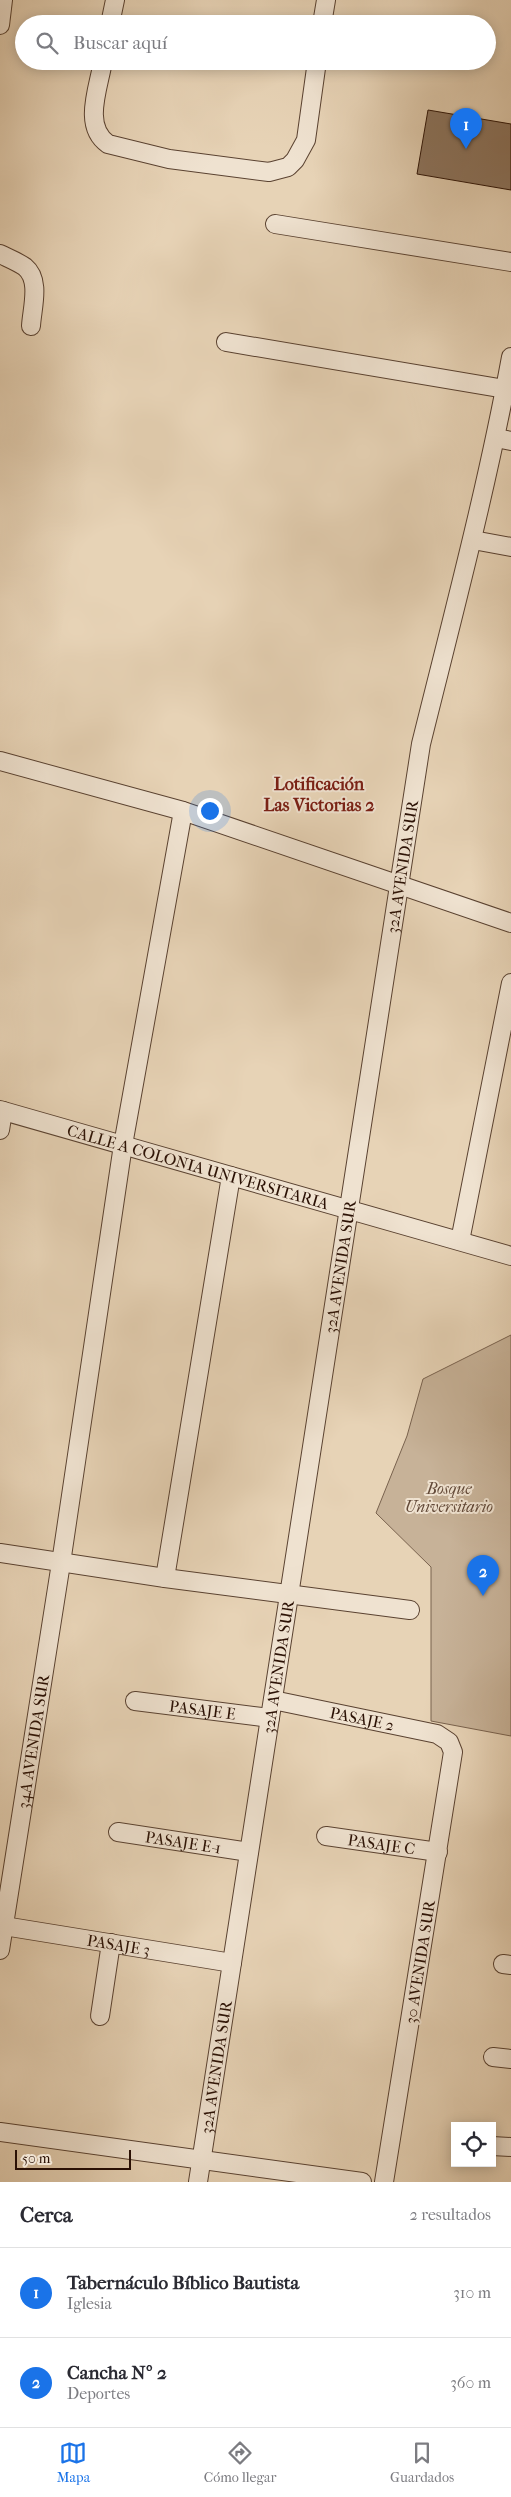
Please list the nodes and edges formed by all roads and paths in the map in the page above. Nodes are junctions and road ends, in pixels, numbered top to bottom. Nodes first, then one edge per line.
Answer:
1 (4, 0) edge
2 (114, 0) edge
3 (326, 0) edge
4 (112, 15) edge
5 (324, 15) edge
6 (0, 24) edge
7 (101, 70) edge
8 (316, 70) edge
9 (276, 224) dead end
10 (0, 254) edge
11 (511, 262) edge
12 (31, 326) dead end
13 (226, 342) dead end
14 (511, 357) edge
15 (505, 389) junction
16 (504, 440) edge
17 (473, 540) junction
18 (511, 547) edge
19 (0, 761) edge
20 (183, 811) junction
21 (399, 885) junction
22 (511, 923) edge
23 (511, 983) edge
24 (1, 1110) edge
25 (0, 1130) edge
26 (123, 1145) junction
27 (231, 1176) junction
28 (349, 1210) junction
29 (460, 1241) junction
30 (511, 1256) edge
31 (0, 1553) edge
32 (62, 1562) junction
33 (165, 1578) junction
34 (290, 1593) junction
35 (410, 1610) dead end
36 (273, 1700) junction
37 (135, 1701) dead end
38 (270, 1718) junction
39 (449, 1742) joint
40 (118, 1832) dead end
41 (326, 1836) dead end
42 (249, 1852) junction
43 (438, 1852) junction
44 (4, 1926) junction
45 (112, 1944) junction
46 (0, 1948) edge
47 (232, 1963) junction
48 (100, 2016) dead end
49 (493, 2057) dead end
50 (511, 2059) edge
51 (0, 2132) edge
52 (496, 2146) edge
53 (511, 2147) edge
54 (202, 2160) junction
55 (198, 2182) edge
56 (362, 2182) edge
57 (384, 2182) edge

1 - 6 street
2 - 4 street
3 - 5 street
7 - 8 street
9 - 11 street
10 - 12 street
13 - 15 street
14 - 15 street, 32A AVENIDA SUR
15 - 16 street, 32A AVENIDA SUR
16 - 17 street, 32A AVENIDA SUR
17 - 18 street
17 - 21 street, 32A AVENIDA SUR
19 - 20 street
20 - 21 street
20 - 26 street, 34A AVENIDA SUR
21 - 22 street
21 - 28 street, 32A AVENIDA SUR
23 - 29 street
24 - 25 street
24 - 26 street, CALLE A COLONIA UNIVERSITARIA
26 - 27 street, CALLE A COLONIA UNIVERSITARIA
26 - 32 street, 34A AVENIDA SUR
27 - 28 street, CALLE A COLONIA UNIVERSITARIA
27 - 33 street
28 - 29 street, CALLE A COLONIA UNIVERSITARIA
28 - 34 street, 32A AVENIDA SUR
29 - 30 street, CALLE A COLONIA UNIVERSITARIA
31 - 32 street
32 - 33 street
32 - 44 street, 34A AVENIDA SUR
33 - 34 street
34 - 35 street
34 - 36 street, 32A AVENIDA SUR
36 - 38 street, 32A AVENIDA SUR
36 - 39 street, PASAJE 2
37 - 38 street, PASAJE E
38 - 42 street, 32A AVENIDA SUR
39 - 43 street, 30 AVENIDA SUR
40 - 42 street, PASAJE E-1
41 - 43 street, PASAJE C
42 - 47 street, 32A AVENIDA SUR
43 - 57 street, 30 AVENIDA SUR
44 - 45 street, PASAJE 3
44 - 46 street, 34A AVENIDA SUR
45 - 47 street, PASAJE 3
45 - 48 street
47 - 54 street, 32A AVENIDA SUR
49 - 50 street
51 - 54 street
52 - 53 street
54 - 55 street, 32A AVENIDA SUR
54 - 56 street

